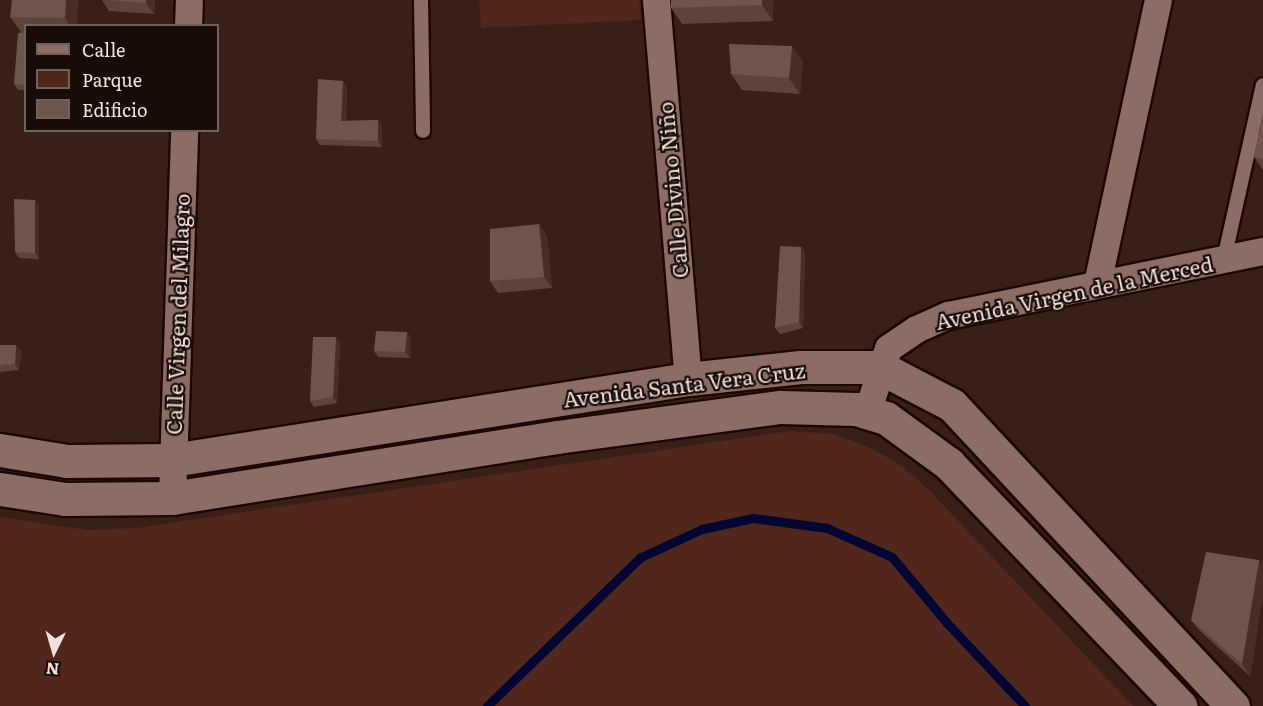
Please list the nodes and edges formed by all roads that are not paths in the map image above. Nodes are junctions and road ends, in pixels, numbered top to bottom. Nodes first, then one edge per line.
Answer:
1 (189, 0) edge
2 (421, 0) edge
3 (656, 0) edge
4 (1158, 0) edge
5 (188, 24) edge
6 (1263, 85) edge
7 (423, 131) dead end
8 (184, 132) edge
9 (1263, 251) edge
10 (1224, 259) junction
11 (1097, 284) junction
12 (879, 367) junction
13 (688, 379) junction
14 (867, 412) junction
15 (0, 450) edge
16 (172, 460) junction
17 (0, 489) edge
18 (172, 498) junction
19 (1180, 706) edge
20 (1233, 706) edge

1 - 5 street
2 - 7 lane
3 - 13 street, Calle Divino Niño
4 - 11 street
6 - 10 lane
8 - 16 street, Calle Virgen del Milagro
9 - 10 street, Avenida Virgen de la Merced
10 - 11 street, Avenida Virgen de la Merced
11 - 12 street, Avenida Virgen de la Merced
12 - 13 main road, Avenida Santa Vera Cruz
12 - 14 street, Avenida Virgen de la Merced
12 - 20 main road, Avenida Santa Vera Cruz
13 - 16 main road, Avenida Santa Vera Cruz
14 - 18 main road, Avenida Santa Vera Cruz
14 - 19 main road, Avenida Santa Vera Cruz
15 - 16 main road, Avenida Santa Vera Cruz
16 - 18 street, Calle Virgen del Milagro
17 - 18 main road, Avenida Santa Vera Cruz

